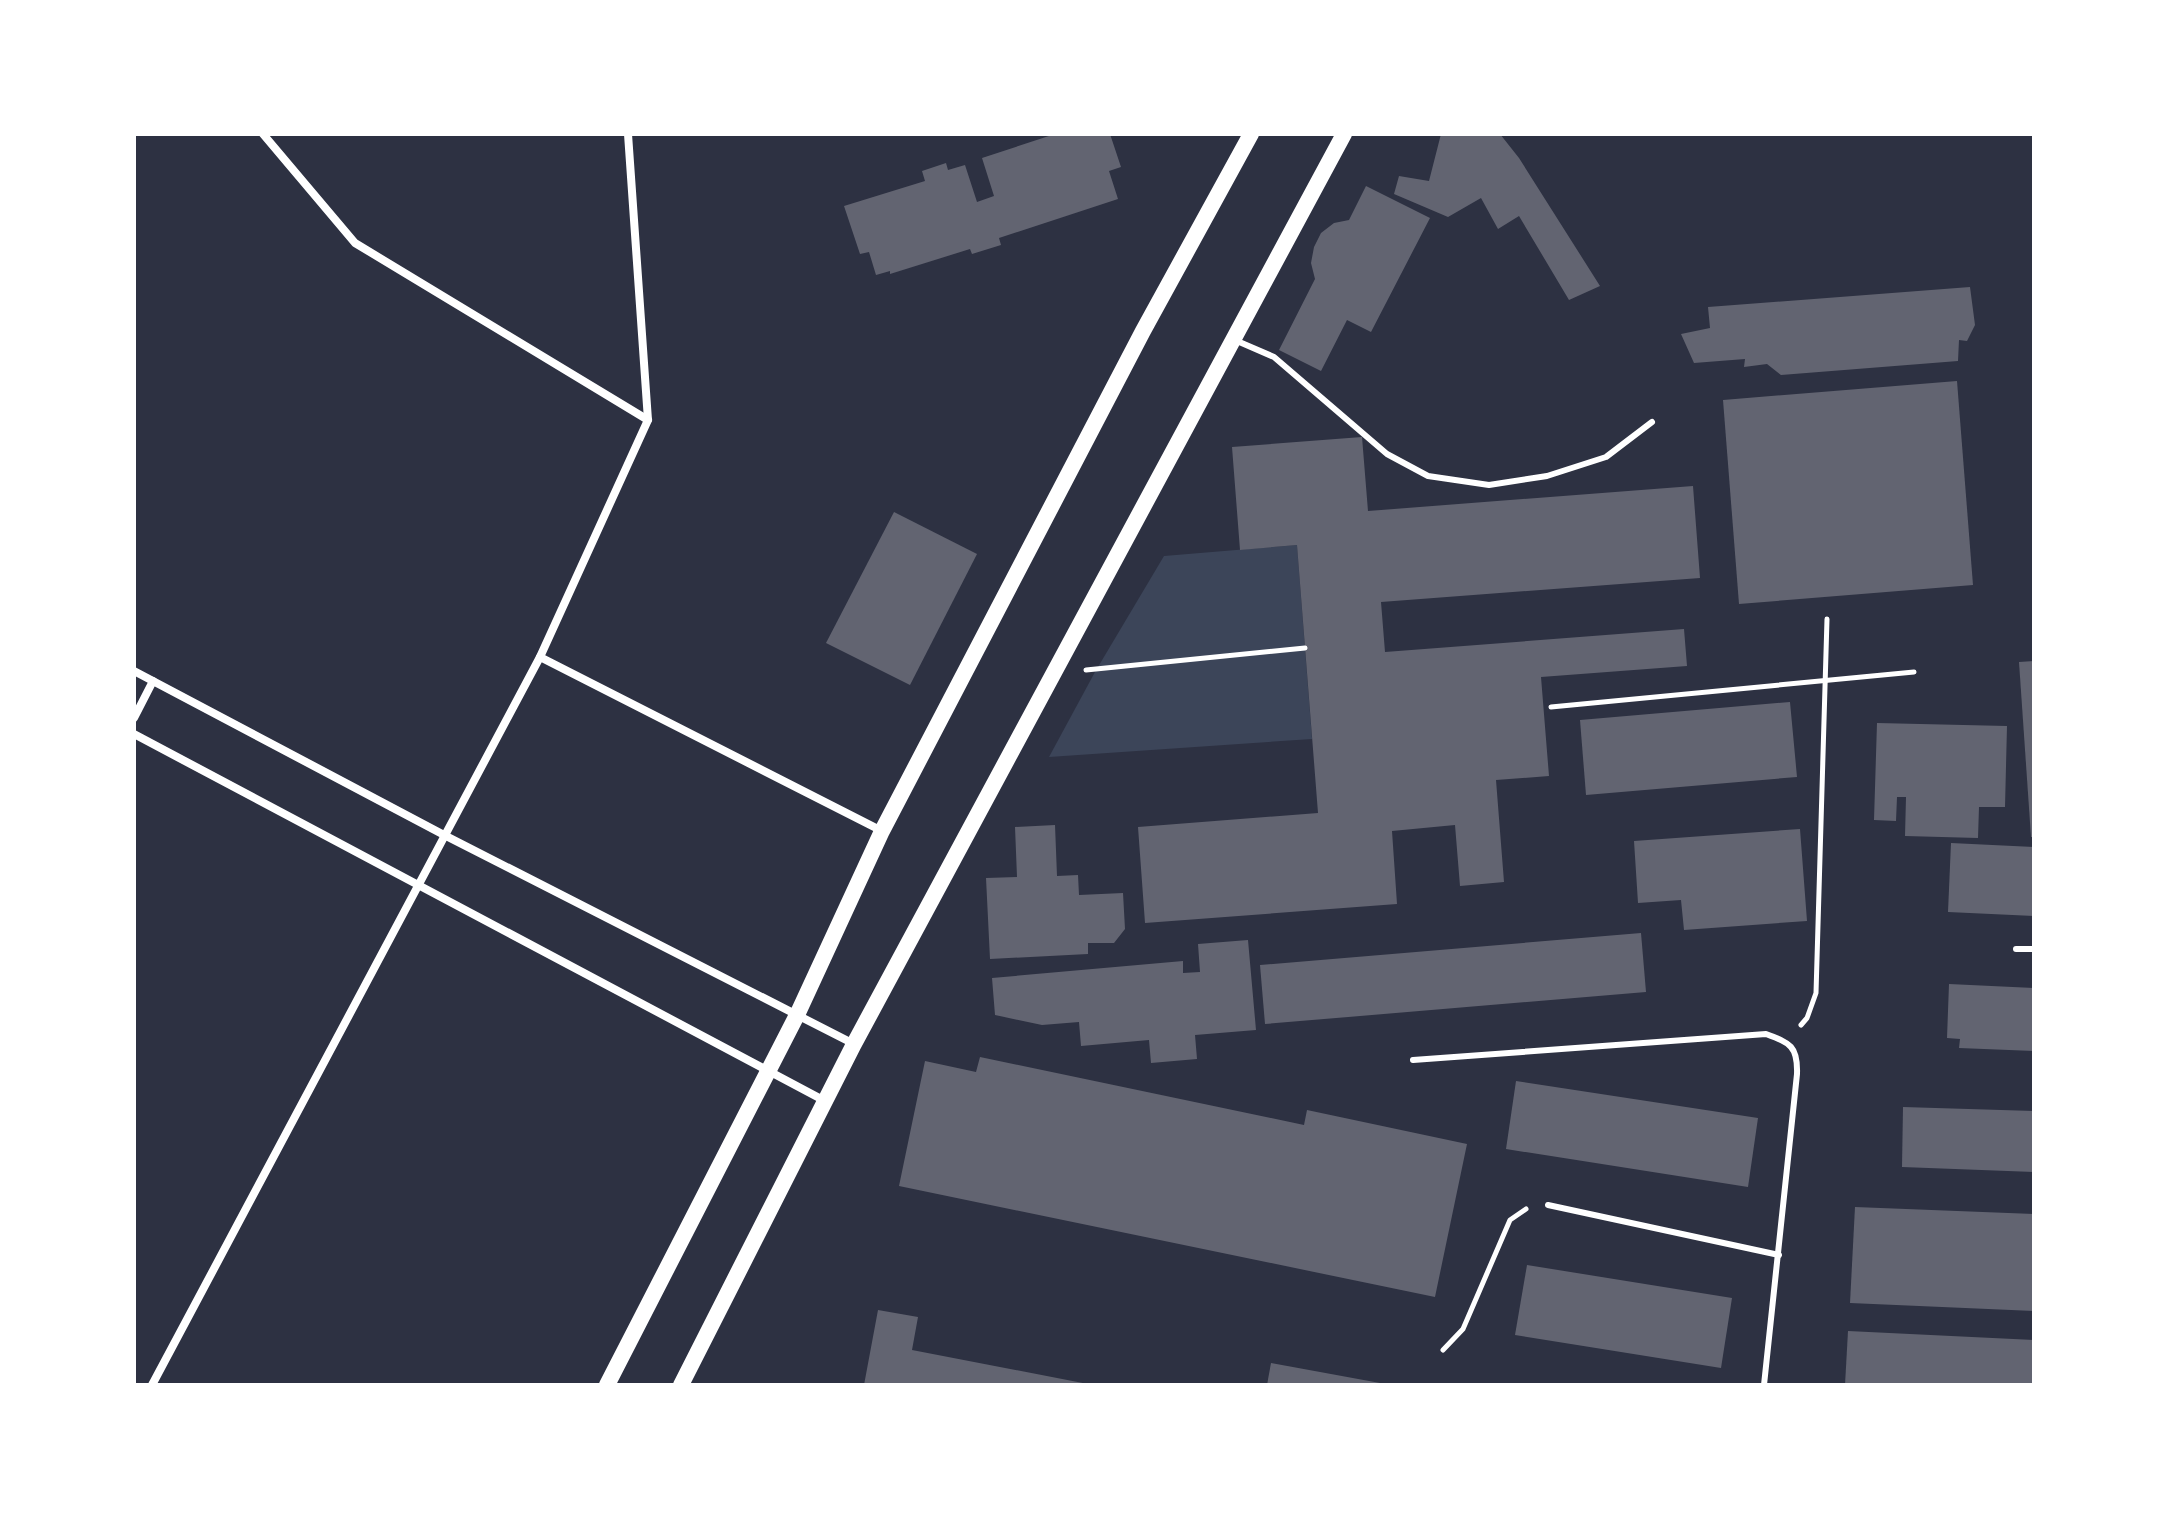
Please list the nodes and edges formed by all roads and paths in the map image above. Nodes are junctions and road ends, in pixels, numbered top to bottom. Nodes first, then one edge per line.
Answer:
1 (263, 134) edge
2 (628, 134) edge
3 (1251, 134) edge
4 (1344, 134) edge
5 (1233, 339) junction
6 (648, 420) junction
7 (1652, 422) dead end
8 (1827, 619) dead end
9 (1305, 648) dead end
10 (540, 657) junction
11 (134, 671) edge
12 (1914, 672) dead end
13 (1053, 673) junction
14 (153, 681) junction
15 (1824, 681) junction
16 (1551, 707) dead end
17 (134, 718) edge
18 (134, 734) edge
19 (882, 831) junction
20 (446, 836) junction
21 (418, 886) junction
22 (2016, 949) dead end
23 (2034, 949) edge
24 (797, 1015) junction
25 (1788, 1042) junction
26 (854, 1044) junction
27 (1413, 1060) dead end
28 (767, 1070) junction
29 (825, 1101) junction
30 (1548, 1205) joint
31 (1779, 1255) junction
32 (1443, 1350) dead end
33 (152, 1385) edge
34 (607, 1385) edge
35 (681, 1385) edge
36 (1764, 1385) edge

1 - 6 street
2 - 6 street
3 - 19 main road
4 - 5 main road
5 - 7 lane
5 - 13 main road
6 - 10 street
8 - 15 path
9 - 13 path
10 - 19 street
10 - 20 street
11 - 14 street
12 - 15 path
13 - 26 main road
14 - 17 street
14 - 20 street
15 - 16 path
15 - 25 path
18 - 21 street
19 - 24 main road
20 - 21 street
20 - 24 street
21 - 28 street
21 - 33 street
22 - 23 lane
24 - 26 street
24 - 28 main road
25 - 27 lane
25 - 31 lane
26 - 29 main road
28 - 29 street
28 - 34 main road
29 - 35 main road
30 - 31 lane
30 - 32 path
31 - 36 lane

